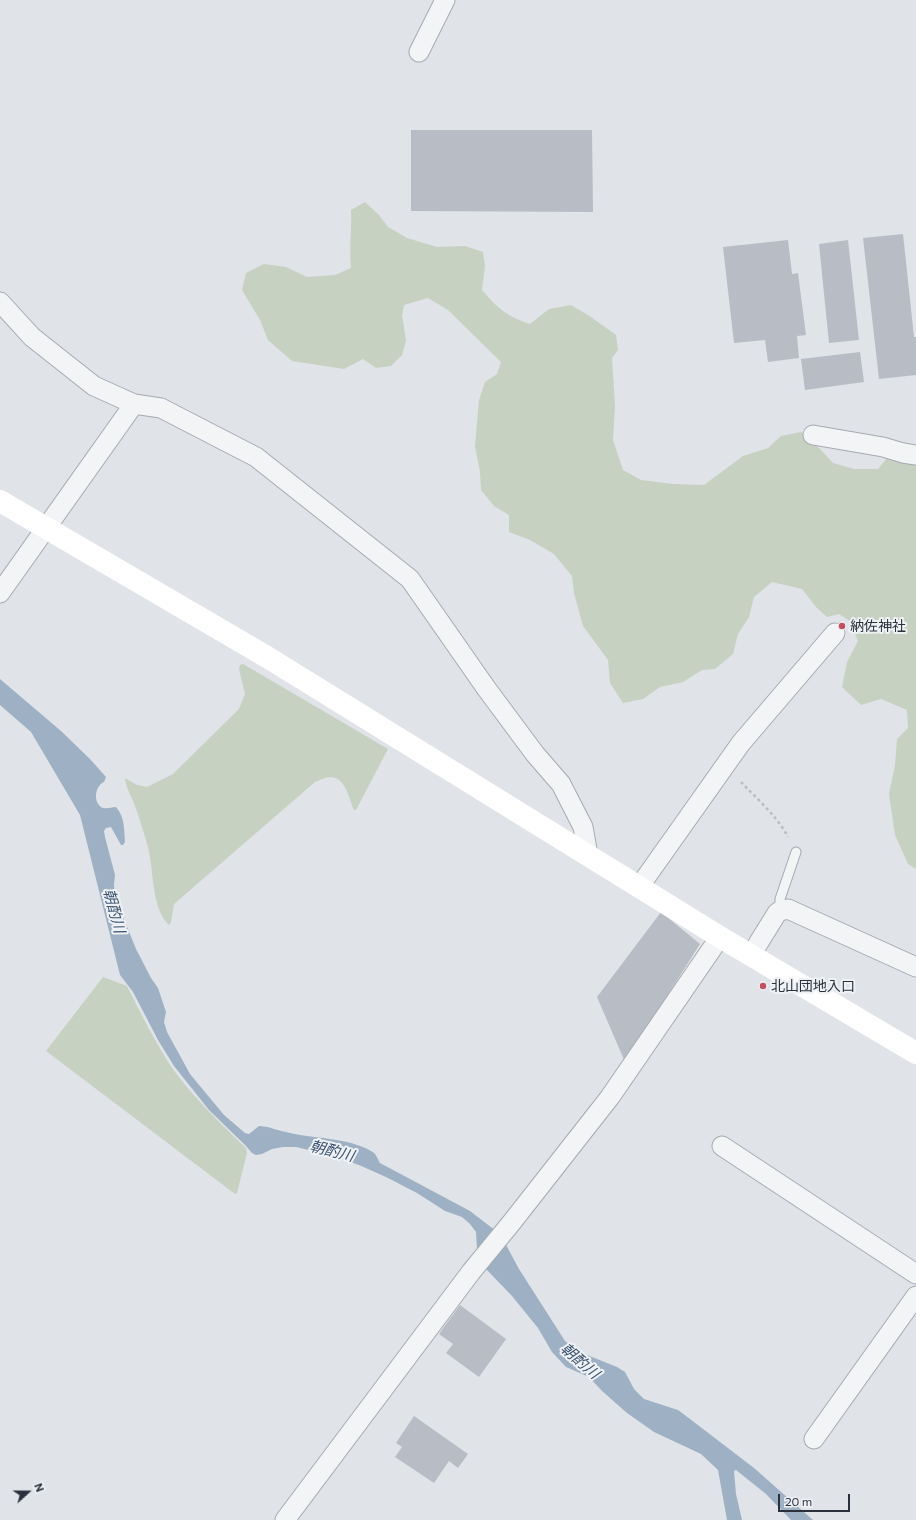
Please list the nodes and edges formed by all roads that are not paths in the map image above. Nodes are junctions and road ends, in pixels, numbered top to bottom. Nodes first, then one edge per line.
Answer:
1 (445, 0) edge
2 (419, 52) dead end
3 (0, 302) edge
4 (134, 404) junction
5 (813, 434) dead end
6 (916, 455) edge
7 (0, 501) edge
8 (46, 528) junction
9 (0, 593) edge
10 (835, 633) dead end
11 (588, 855) junction
12 (795, 856) road end
13 (640, 887) junction
14 (780, 911) junction
15 (720, 937) junction
16 (751, 955) junction
17 (916, 967) edge
18 (916, 1053) edge
19 (722, 1146) dead end
20 (916, 1274) edge
21 (916, 1296) edge
22 (814, 1439) dead end
23 (285, 1520) edge

1 - 2 street
3 - 4 street
4 - 8 street
4 - 11 street
5 - 6 street
7 - 8 street
8 - 9 street
8 - 11 street
10 - 13 street
11 - 13 street
12 - 14 lane
13 - 15 street
14 - 16 street
14 - 17 street
15 - 16 street
15 - 23 street
16 - 18 street
19 - 20 street
21 - 22 street

